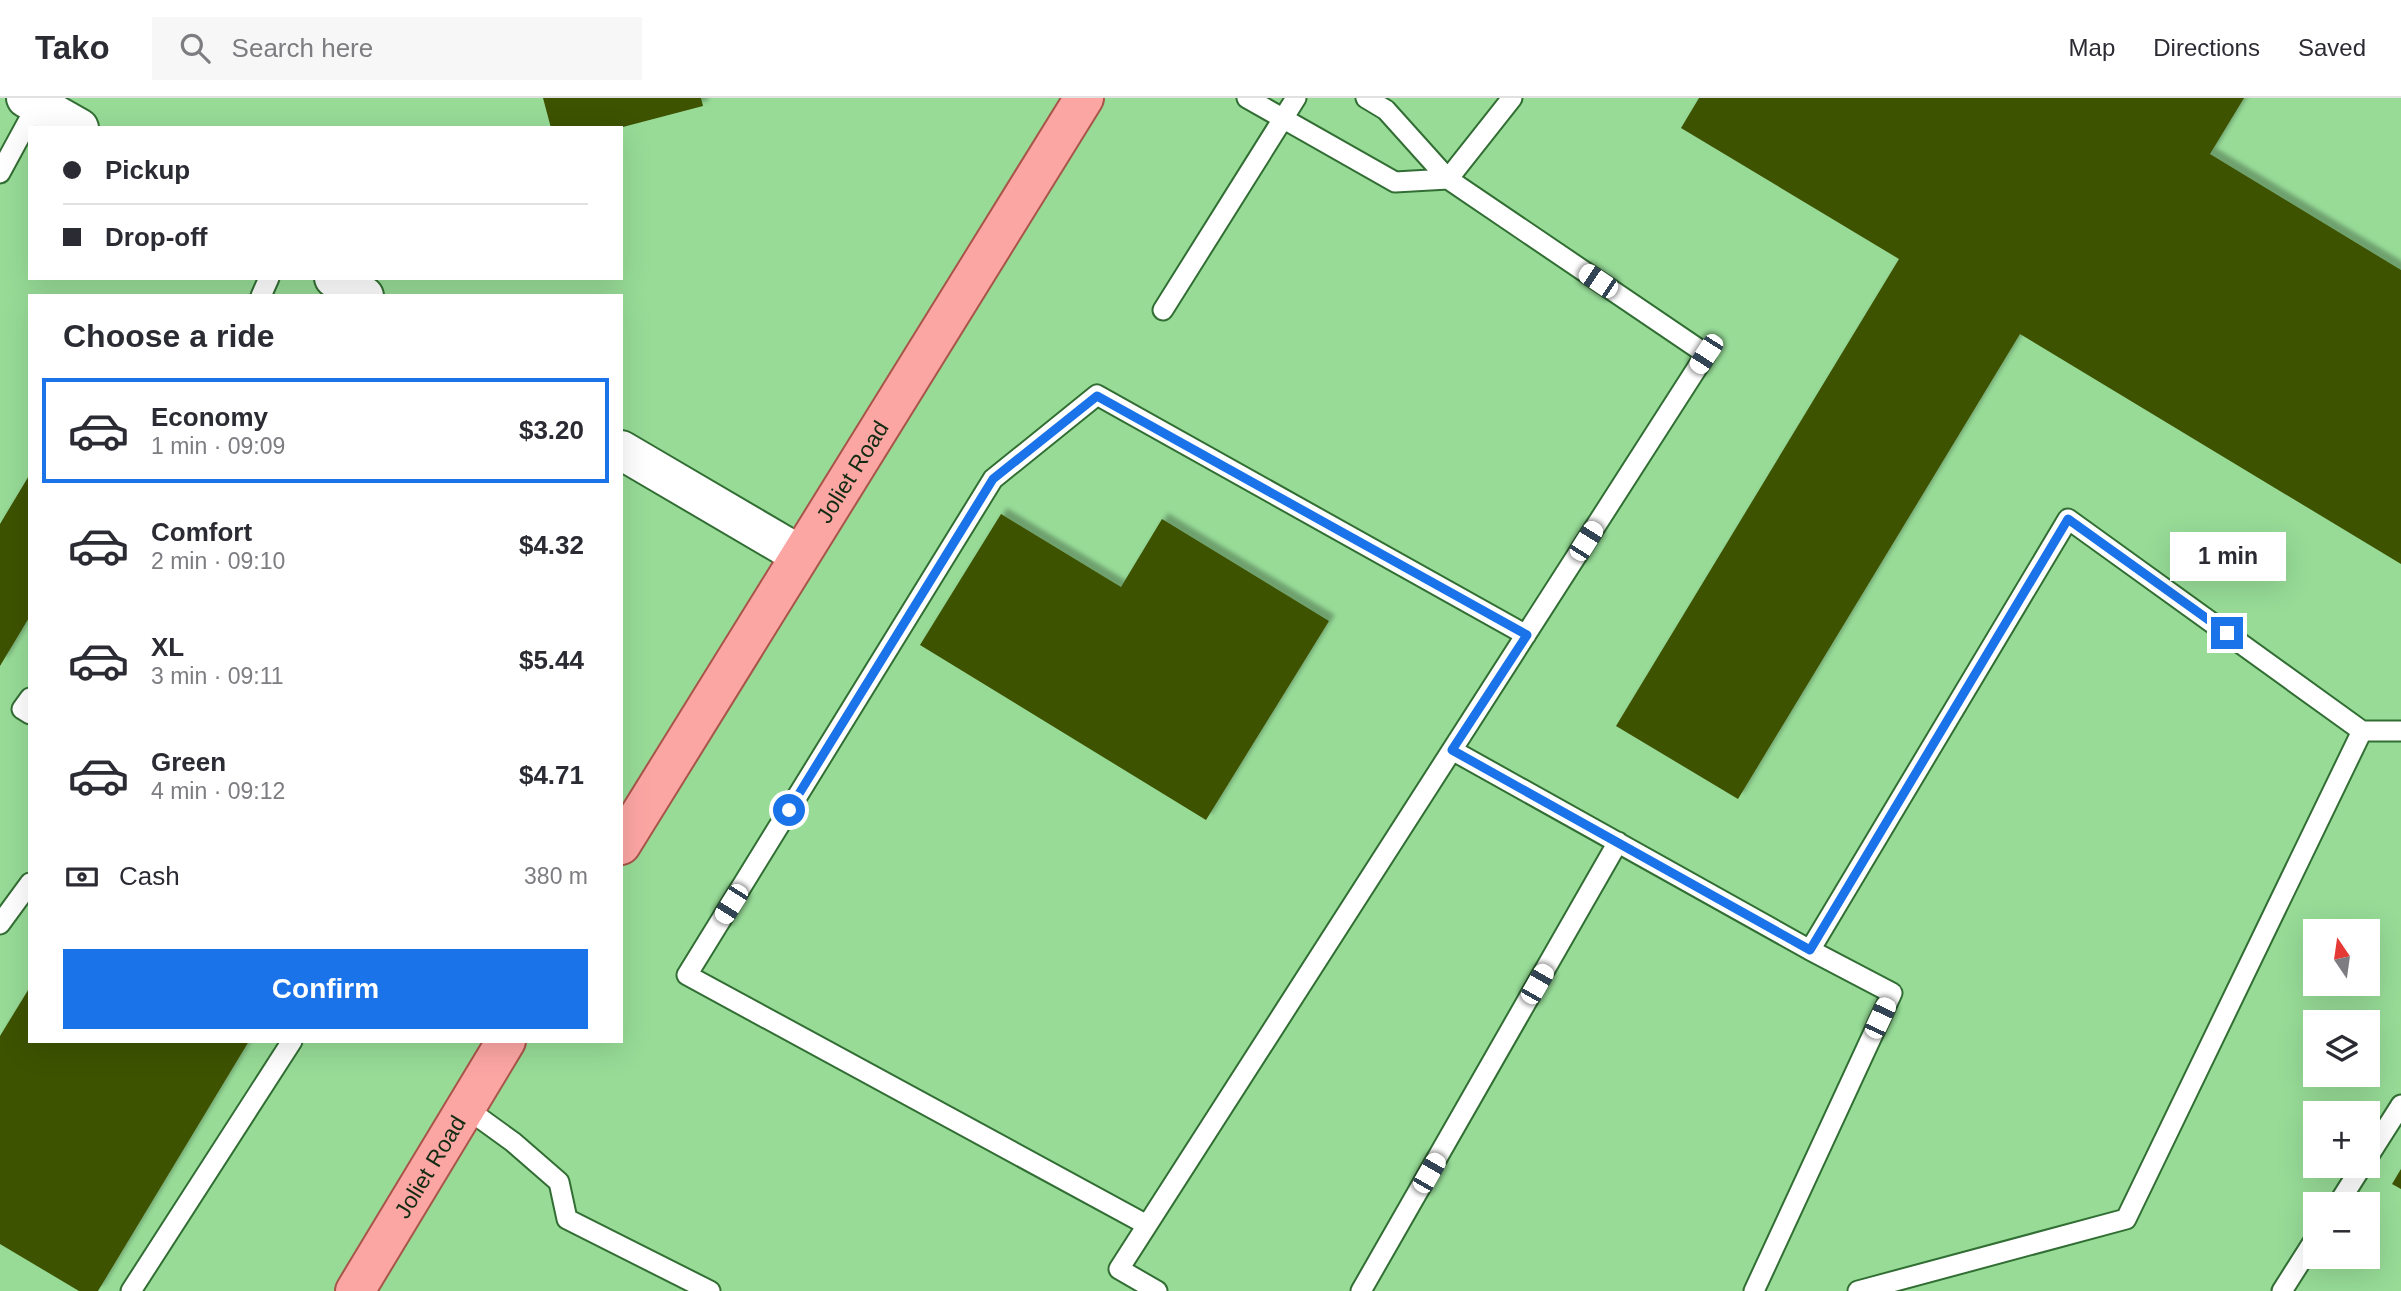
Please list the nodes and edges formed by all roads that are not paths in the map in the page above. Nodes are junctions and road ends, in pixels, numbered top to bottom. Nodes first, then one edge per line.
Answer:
1 (1084, 98) edge
2 (1247, 98) edge
3 (1296, 98) edge
4 (1366, 98) edge
5 (1512, 98) edge
6 (32, 101) edge
7 (1283, 118) junction
8 (76, 126) edge
9 (0, 173) edge
10 (1448, 179) junction
11 (337, 280) edge
12 (361, 294) edge
13 (1164, 310) dead end
14 (623, 455) edge
15 (800, 555) junction
16 (1527, 635) junction
17 (2362, 730) junction
18 (2401, 731) edge
19 (1452, 750) junction
20 (623, 842) edge
21 (1618, 842) junction
22 (28, 886) edge
23 (0, 924) edge
24 (1810, 950) junction
25 (291, 1043) edge
26 (505, 1043) edge
27 (2401, 1105) edge
28 (467, 1108) junction
29 (2380, 1138) edge
30 (1147, 1225) junction
31 (2303, 1258) edge
32 (131, 1291) edge
33 (355, 1291) edge
34 (710, 1291) edge
35 (1157, 1291) edge
36 (1361, 1291) edge
37 (1754, 1291) edge
38 (1858, 1291) edge
39 (2282, 1291) edge

1 - 15 main road, Joliet Road
2 - 7 lane
3 - 7 lane
4 - 10 lane
5 - 10 lane
6 - 8 street
6 - 9 lane
7 - 10 lane
7 - 13 lane
10 - 16 lane
11 - 12 street
14 - 15 street
15 - 20 main road, Joliet Road
16 - 19 lane
16 - 30 lane
17 - 18 lane
17 - 24 lane
17 - 38 lane
19 - 21 lane
19 - 30 lane
21 - 24 lane
21 - 36 lane
22 - 23 lane
24 - 37 lane
25 - 32 lane
26 - 28 main road, Joliet Road
27 - 29 lane
28 - 33 main road, Joliet Road
28 - 34 lane
30 - 35 lane
31 - 39 lane

